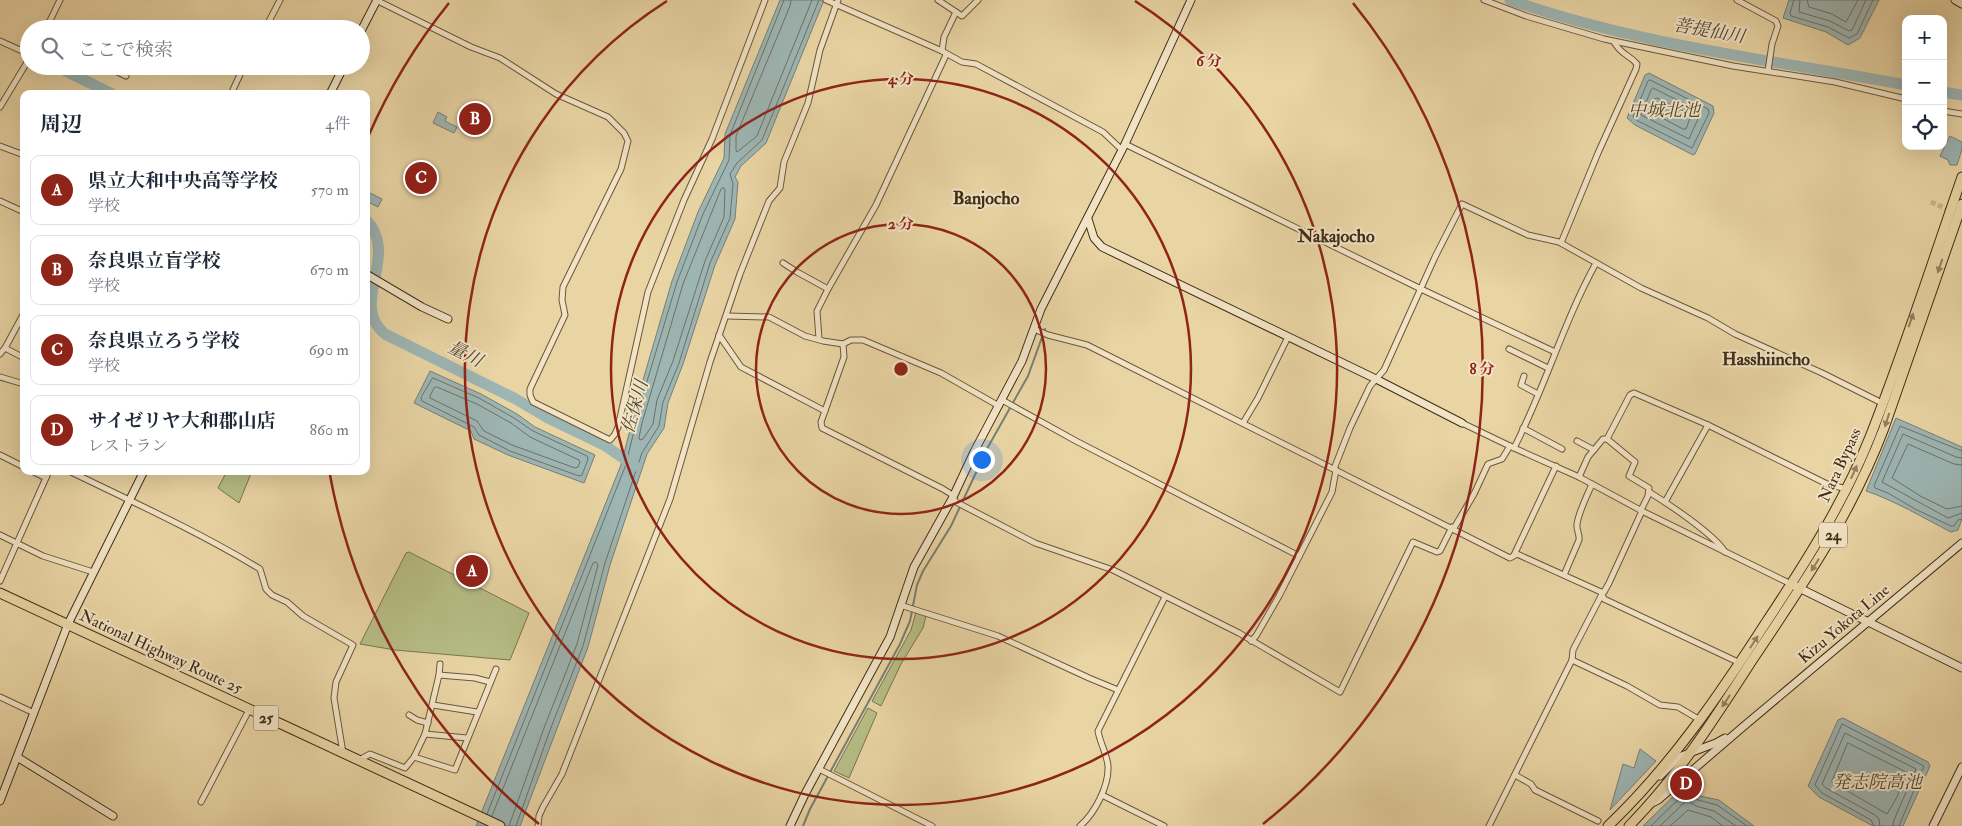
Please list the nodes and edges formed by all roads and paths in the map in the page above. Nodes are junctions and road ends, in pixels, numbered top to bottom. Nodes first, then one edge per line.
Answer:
1 (60, 0) edge
2 (280, 0) edge
3 (376, 0) edge
4 (765, 0) edge
5 (826, 0) edge
6 (938, 0) edge
7 (978, 0) edge
8 (1191, 0) edge
9 (1484, 0) edge
10 (1737, 0) edge
11 (1955, 0) edge
12 (836, 2) edge
13 (1962, 4) edge
14 (956, 12) junction
15 (50, 20) edge
16 (270, 20) edge
17 (366, 20) edge
18 (0, 41) edge
19 (1614, 42) junction
20 (20, 50) edge
21 (944, 53) junction
22 (1768, 70) junction
23 (20, 74) edge
24 (240, 75) edge
25 (340, 75) edge
26 (233, 90) edge
27 (332, 90) edge
28 (1902, 97) edge
29 (0, 108) edge
30 (1947, 112) edge
31 (1962, 114) edge
32 (0, 146) edge
33 (1123, 147) junction
34 (20, 154) edge
35 (1962, 177) edge
36 (0, 201) edge
37 (1962, 204) edge
38 (20, 210) edge
39 (1088, 219) junction
40 (1561, 243) junction
41 (784, 263) dead end
42 (1596, 263) junction
43 (370, 276) edge
44 (828, 289) junction
45 (1421, 289) junction
46 (727, 316) junction
47 (448, 319) dead end
48 (20, 321) edge
49 (1034, 329) junction
50 (719, 335) junction
51 (1288, 337) junction
52 (820, 339) junction
53 (843, 344) junction
54 (6, 348) junction
55 (1509, 349) dead end
56 (1556, 352) junction
57 (0, 354) edge
58 (20, 356) edge
59 (1548, 368) junction
60 (1524, 376) dead end
61 (0, 377) edge
62 (1376, 379) junction
63 (20, 383) edge
64 (1538, 394) junction
65 (1000, 403) junction
66 (1882, 403) junction
67 (825, 411) junction
68 (1243, 423) junction
69 (1462, 423) joint
70 (1708, 425) junction
71 (1523, 428) junction
72 (1607, 439) junction
73 (1577, 441) dead end
74 (1512, 447) junction
75 (1562, 449) dead end
76 (1594, 450) junction
77 (0, 455) edge
78 (20, 465) edge
79 (1556, 466) junction
80 (1335, 469) junction
81 (40, 475) edge
82 (47, 475) edge
83 (77, 475) edge
84 (142, 475) edge
85 (1579, 477) junction
86 (46, 478) junction
87 (1592, 484) junction
88 (1847, 489) junction
89 (1649, 492) junction
90 (953, 497) junction
91 (129, 500) junction
92 (1665, 502) junction
93 (1641, 510) junction
94 (1453, 528) junction
95 (0, 535) edge
96 (17, 543) junction
97 (1962, 543) edge
98 (1725, 552) junction
99 (1299, 556) junction
100 (1514, 556) junction
101 (93, 572) junction
102 (1564, 575) junction
103 (0, 581) edge
104 (1790, 584) junction
105 (1800, 589) junction
106 (0, 592) edge
107 (1601, 594) junction
108 (1165, 597) junction
109 (900, 605) junction
110 (1868, 622) junction
111 (68, 624) junction
112 (1251, 641) junction
113 (1572, 660) junction
114 (1740, 663) junction
115 (440, 664) dead end
116 (1962, 668) edge
117 (496, 669) dead end
118 (439, 675) junction
119 (490, 682) junction
120 (1118, 690) junction
121 (0, 698) edge
122 (433, 705) junction
123 (249, 710) junction
124 (477, 712) junction
125 (34, 713) junction
126 (409, 715) dead end
127 (1700, 721) junction
128 (428, 723) junction
129 (1744, 726) junction
130 (425, 734) junction
131 (468, 738) junction
132 (1693, 751) junction
133 (343, 754) junction
134 (17, 757) junction
135 (414, 757) junction
136 (358, 761) junction
137 (819, 768) junction
138 (1961, 771) edge
139 (1515, 775) junction
140 (1640, 792) junction
141 (1102, 795) junction
142 (0, 802) edge
143 (201, 802) dead end
144 (1652, 803) junction
145 (113, 816) dead end
146 (1598, 821) dead end
147 (500, 826) edge
148 (538, 826) edge
149 (790, 826) edge
150 (932, 826) edge
151 (1080, 826) edge
152 (1164, 826) edge
153 (1489, 826) edge
154 (1608, 826) edge
155 (1629, 826) edge
156 (1933, 826) edge

1 - 15 street
2 - 16 street
3 - 4 street
3 - 17 street
5 - 12 street
6 - 14 street
7 - 14 street
8 - 33 street
9 - 19 street
10 - 22 street
11 - 13 street
12 - 21 street
12 - 46 street
14 - 21 street
18 - 20 street
19 - 22 street
19 - 40 street
21 - 33 street
21 - 44 street
22 - 28 street
23 - 29 street
24 - 26 street
25 - 27 street
30 - 31 street
32 - 34 street
33 - 39 street
33 - 45 street
66 -> 35 highway, Nara Bypass / 24
36 - 38 street
37 -> 105 highway, Nara Bypass / 24
39 - 49 street
39 - 51 street
40 - 42 street
40 - 45 street
41 - 44 street
42 - 56 street
42 - 66 street
43 - 47 street
44 - 52 street
45 - 56 street
45 - 62 street
46 - 50 street
46 - 52 street
48 - 54 street
49 - 65 street
49 - 68 street
50 - 67 street
50 - 148 street
51 - 62 street
51 - 68 street
52 - 53 street
53 - 65 street
53 - 67 street
54 - 57 street
54 - 58 street
55 - 59 street
56 - 59 street
59 - 64 street
60 - 64 street
61 - 63 street
62 - 69 street
62 - 80 street
64 - 71 street
65 - 90 street
65 - 99 street
88 -> 66 highway, Nara Bypass / 24
67 - 90 street
68 - 80 street
69 - 74 street
70 - 72 street
70 - 88 street
70 - 92 street
71 - 74 street
71 - 75 street
72 - 76 street
72 - 89 street
73 - 76 street
74 - 79 street
74 - 94 street
76 - 85 street
77 - 78 street
79 - 85 street
79 - 100 street
80 - 94 street
80 - 99 street
81 - 86 street
82 - 86 street
83 - 91 street
84 - 91 street
85 - 87 street
86 - 96 street
87 - 93 street
87 - 102 street
88 - 104 highway, Nara Bypass / 24
89 - 92 street
89 - 93 street
90 - 108 street
90 - 109 street
91 - 101 street
91 - 133 street
92 - 98 street
93 - 98 street
93 - 107 street
94 - 100 street
94 - 112 street
95 - 96 street
96 - 101 street
96 - 103 street
97 - 110 street, Kizu Yokota Line
98 - 104 street
99 - 112 street
100 - 102 street
101 - 111 street
102 - 107 street
104 - 105 street
114 -> 104 highway, Nara Bypass / 24
105 - 110 street
105 -> 132 highway, Nara Bypass / 24
106 - 111 highway, National Highway Route 25 / 25
107 - 113 street
107 - 114 street
108 - 112 street
108 - 120 street
109 - 120 street
109 - 137 street
110 - 116 street
110 - 129 street, Kizu Yokota Line
111 - 123 highway, National Highway Route 25 / 25
111 - 125 street
113 - 127 street
113 - 139 street
114 - 127 highway, Nara Bypass / 24
115 - 118 street
117 - 119 street
118 - 119 street
118 - 122 street
119 - 124 street
120 - 141 street
121 - 125 street
122 - 124 street
122 - 128 street
123 - 133 highway, National Highway Route 25 / 25
123 - 143 street
124 - 131 street
125 - 134 street
126 - 128 street
127 - 140 highway, Nara Bypass / 24
128 - 130 street
129 - 132 street, Kizu Yokota Line
129 - 144 street, Kizu Yokota Line
130 - 131 street
130 - 135 street
131 - 135 street
132 - 140 street, Kizu Yokota Line
132 - 144 highway, Nara Bypass / 24
133 - 136 highway, National Highway Route 25 / 25
134 - 142 street
134 - 145 street
135 - 136 street
136 - 147 highway, National Highway Route 25 / 25
137 - 149 street
137 - 150 street
138 - 156 street
139 - 146 street
139 - 153 street
140 - 154 highway, Nara Bypass / 24
141 - 151 street
141 - 152 street
144 - 155 highway, Nara Bypass / 24

